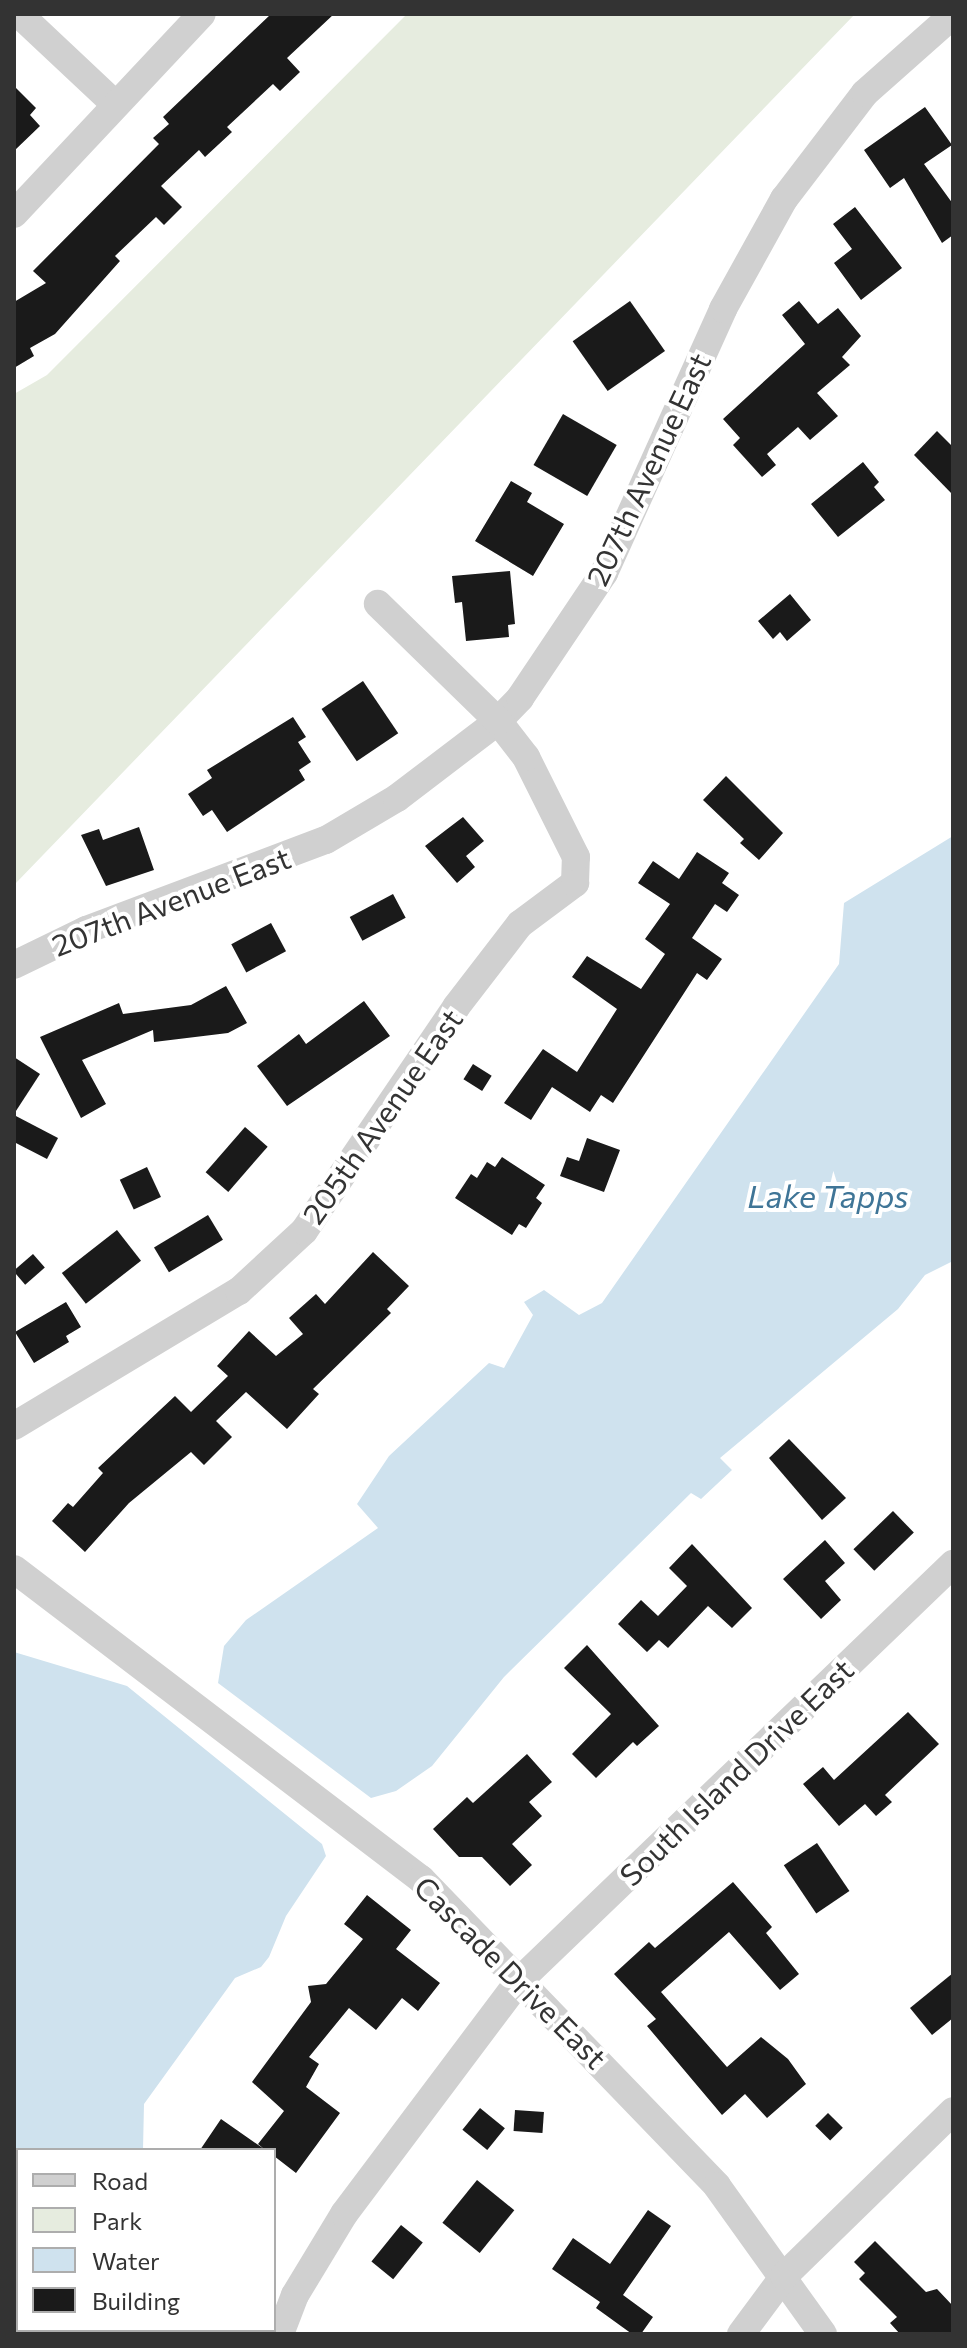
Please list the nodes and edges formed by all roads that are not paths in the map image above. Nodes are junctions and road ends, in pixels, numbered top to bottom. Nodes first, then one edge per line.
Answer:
1 (19, 14) edge
2 (202, 14) edge
3 (953, 15) edge
4 (115, 104) junction
5 (14, 214) edge
6 (378, 604) dead end
7 (498, 721) junction
8 (14, 965) edge
9 (14, 1426) edge
10 (953, 1564) edge
11 (14, 1569) edge
12 (519, 1981) junction
13 (953, 2111) edge
14 (784, 2276) junction
15 (280, 2334) edge
16 (741, 2334) edge
17 (823, 2334) edge

1 - 4 street
2 - 4 street
3 - 7 street, 207th Avenue East
4 - 5 street
6 - 7 street
7 - 8 street, 207th Avenue East
7 - 9 street, 205th Avenue East
10 - 12 street, South Island Drive East
11 - 12 street, Cascade Drive East
12 - 14 street, Cascade Drive East
12 - 15 street, South Island Drive East
13 - 14 street
14 - 16 street
14 - 17 street, Cascade Drive East

